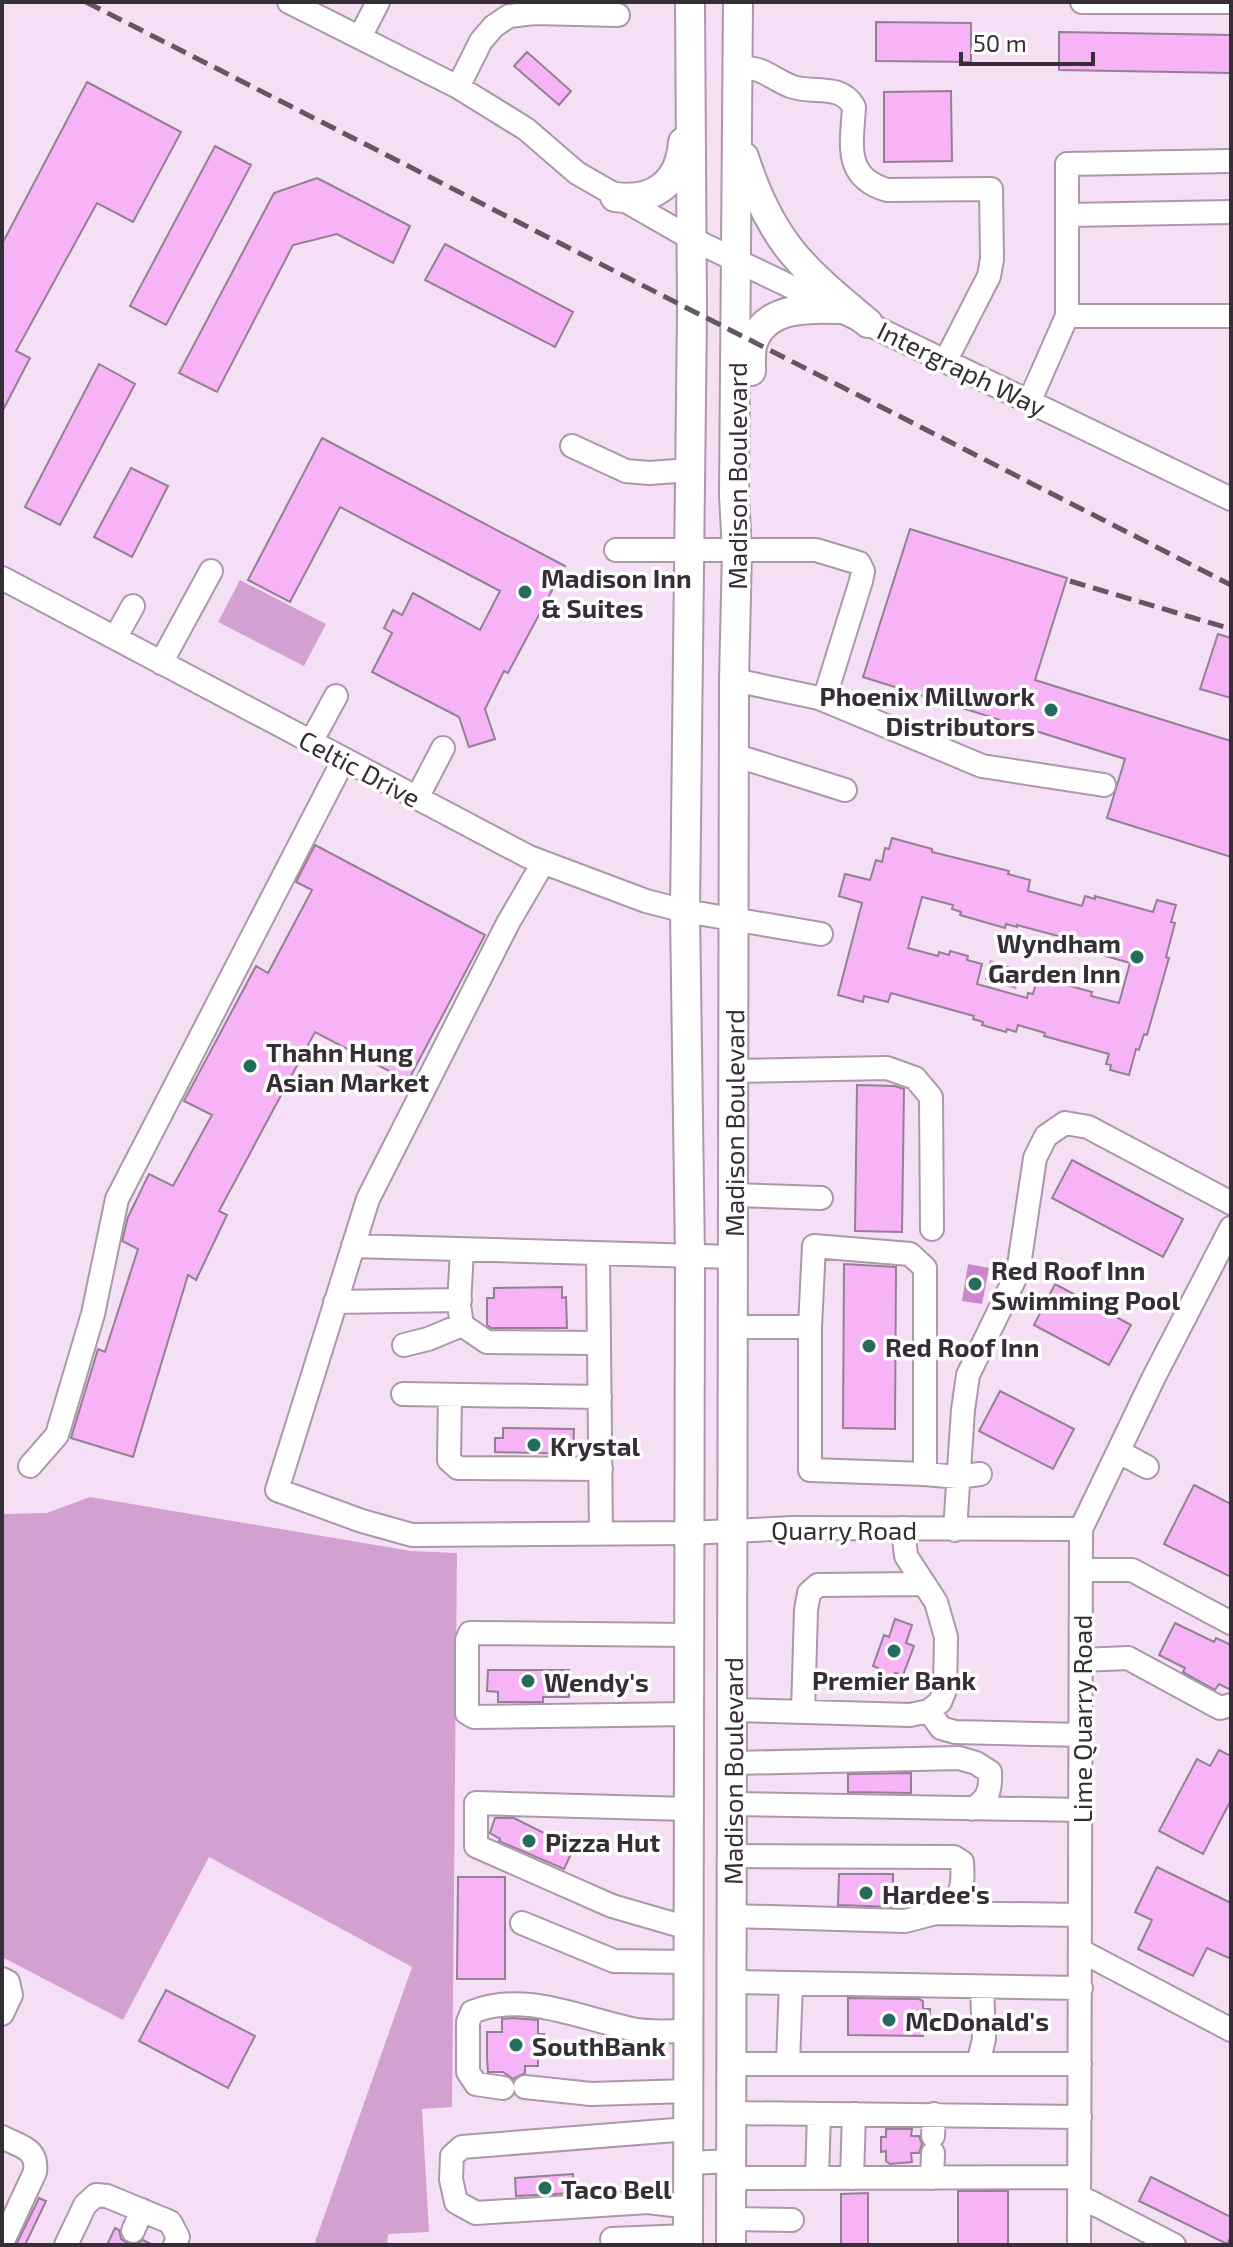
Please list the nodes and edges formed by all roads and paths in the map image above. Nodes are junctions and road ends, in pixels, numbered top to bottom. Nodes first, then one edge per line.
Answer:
1 (289, 2) edge
2 (378, 2) edge
3 (690, 2) edge
4 (738, 2) edge
5 (1082, 2) edge
6 (1231, 2) edge
7 (618, 15) dead end
8 (360, 37) junction
9 (737, 67) junction
10 (458, 87) junction
11 (737, 134) junction
12 (1231, 161) edge
13 (615, 197) junction
14 (1231, 212) edge
15 (1067, 215) junction
16 (692, 239) junction
17 (735, 259) junction
18 (838, 309) junction
19 (1067, 316) junction
20 (1231, 316) edge
21 (868, 323) junction
22 (946, 360) junction
23 (1030, 400) junction
24 (572, 446) dead end
25 (691, 470) junction
26 (734, 495) junction
27 (1231, 499) edge
28 (616, 550) dead end
29 (691, 551) junction
30 (737, 551) junction
31 (211, 571) dead end
32 (2, 578) edge
33 (133, 606) dead end
34 (115, 638) junction
35 (161, 663) junction
36 (734, 680) junction
37 (336, 696) dead end
38 (824, 700) junction
39 (311, 742) junction
40 (443, 748) dead end
41 (734, 755) junction
42 (344, 759) junction
43 (1104, 785) dead end
44 (845, 790) dead end
45 (417, 798) junction
46 (543, 863) junction
47 (685, 911) junction
48 (734, 919) junction
49 (821, 934) dead end
50 (733, 1071) junction
51 (733, 1195) junction
52 (821, 1198) dead end
53 (1231, 1203) edge
54 (1231, 1228) edge
55 (932, 1229) dead end
56 (353, 1246) junction
57 (462, 1250) junction
58 (598, 1254) junction
59 (690, 1257) junction
60 (733, 1257) junction
61 (460, 1300) junction
62 (335, 1302) junction
63 (462, 1325) junction
64 (733, 1327) junction
65 (810, 1327) junction
66 (599, 1343) junction
67 (404, 1345) dead end
68 (403, 1394) dead end
69 (450, 1395) junction
70 (600, 1397) junction
71 (1119, 1452) junction
72 (30, 1466) dead end
73 (1147, 1467) dead end
74 (601, 1469) junction
75 (925, 1474) junction
76 (969, 1475) junction
77 (903, 1528) junction
78 (1081, 1529) junction
79 (955, 1530) junction
80 (732, 1531) junction
81 (601, 1533) junction
82 (689, 1533) junction
83 (1081, 1570) junction
84 (923, 1584) junction
85 (1231, 1623) edge
86 (689, 1635) junction
87 (1081, 1660) junction
88 (1231, 1705) edge
89 (734, 1710) junction
90 (929, 1711) junction
91 (803, 1712) junction
92 (689, 1714) junction
93 (1082, 1735) junction
94 (734, 1763) junction
95 (734, 1804) junction
96 (687, 1809) junction
97 (972, 1809) junction
98 (1082, 1810) junction
99 (734, 1856) junction
100 (936, 1913) junction
101 (1080, 1915) junction
102 (733, 1916) junction
103 (522, 1923) dead end
104 (688, 1928) junction
105 (1081, 1951) junction
106 (688, 1962) junction
107 (2, 1979) edge
108 (731, 1982) junction
109 (791, 1983) junction
110 (982, 1987) junction
111 (1081, 1988) junction
112 (2, 2014) edge
113 (1231, 2030) edge
114 (689, 2031) junction
115 (788, 2063) junction
116 (731, 2064) junction
117 (978, 2064) junction
118 (1080, 2064) junction
119 (688, 2091) junction
120 (731, 2113) junction
121 (819, 2114) junction
122 (854, 2114) junction
123 (1080, 2117) junction
124 (688, 2129) junction
125 (933, 2134) junction
126 (2, 2137) edge
127 (688, 2163) junction
128 (732, 2170) junction
129 (817, 2178) junction
130 (852, 2178) junction
131 (932, 2178) junction
132 (1079, 2186) junction
133 (689, 2207) junction
134 (142, 2210) junction
135 (792, 2220) dead end
136 (133, 2231) dead end
137 (731, 2232) edge
138 (612, 2239) dead end
139 (688, 2240) edge
140 (1086, 2242) edge
141 (2, 2243) edge
142 (66, 2245) edge
143 (175, 2245) edge
144 (1174, 2245) edge

1 - 8 street, Intergraph Way
2 - 8 street
3 - 13 main road
3 - 16 main road, Madison Boulevard
4 - 9 main road, Madison Boulevard
5 - 6 street
7 - 10 street
8 - 10 street, Intergraph Way
9 - 11 main road, Madison Boulevard
9 - 22 street
10 - 13 street, Intergraph Way
11 - 17 main road, Madison Boulevard
11 - 21 main road
12 - 15 street
13 - 16 street, Intergraph Way
14 - 15 street
15 - 19 street
16 - 17 street, Intergraph Way
16 - 25 main road, Madison Boulevard
17 - 18 street, Intergraph Way
17 - 26 main road, Madison Boulevard
18 - 21 street, Intergraph Way
18 - 26 main road
19 - 20 street
19 - 23 street
21 - 22 street, Intergraph Way
22 - 23 street, Intergraph Way
23 - 27 street, Intergraph Way
24 - 25 street
25 - 29 main road, Madison Boulevard
26 - 30 main road, Madison Boulevard
28 - 29 street
29 - 30 street
29 - 47 main road, Madison Boulevard
30 - 36 main road, Madison Boulevard
30 - 38 street
31 - 35 street
32 - 34 street, Celtic Drive
33 - 34 street
34 - 35 street, Celtic Drive
35 - 39 street, Celtic Drive
36 - 38 street
36 - 41 main road, Madison Boulevard
37 - 39 street
38 - 43 street
39 - 42 street, Celtic Drive
40 - 45 street
41 - 44 street
41 - 48 main road, Madison Boulevard
42 - 45 street, Celtic Drive
42 - 72 street
45 - 46 street, Celtic Drive
46 - 47 street, Celtic Drive
46 - 56 street
47 - 48 street, Celtic Drive
47 - 59 main road, Madison Boulevard
48 - 49 street, Celtic Drive
48 - 50 main road, Madison Boulevard
50 - 51 main road, Madison Boulevard
50 - 55 street
51 - 52 street
51 - 60 main road, Madison Boulevard
53 - 76 street, Quarry Road
54 - 71 street, Lime Quarry Road
56 - 57 street
56 - 62 street
57 - 58 street
57 - 61 street
58 - 59 street
58 - 66 street
59 - 60 street
59 - 82 main road, Madison Boulevard
60 - 64 main road, Madison Boulevard
61 - 62 street
61 - 63 street
62 - 81 street, Quarry Road
63 - 66 street
63 - 67 street
64 - 65 street
64 - 80 main road, Madison Boulevard
65 - 75 street
65 - 75 street
66 - 70 street
68 - 69 street
69 - 70 street
69 - 74 street
70 - 74 street
71 - 73 street
71 - 78 street, Lime Quarry Road
74 - 81 street
75 - 76 street
76 - 79 street, Quarry Road
77 - 79 street, Quarry Road
77 - 80 street, Quarry Road
77 - 84 street
78 - 79 street, Quarry Road
78 - 83 street, Lime Quarry Road
80 - 82 street, Quarry Road
80 - 89 main road, Madison Boulevard
81 - 82 street, Quarry Road
82 - 86 main road, Madison Boulevard
83 - 85 street
83 - 87 street, Lime Quarry Road
84 - 90 street
84 - 91 street
86 - 92 main road, Madison Boulevard
86 - 92 street
87 - 88 street
87 - 93 street, Lime Quarry Road
89 - 91 street
89 - 94 main road, Madison Boulevard
90 - 91 street
90 - 93 street
92 - 96 main road, Madison Boulevard
93 - 98 street, Lime Quarry Road
94 - 95 main road, Madison Boulevard
94 - 97 street
95 - 97 street
95 - 99 main road, Madison Boulevard
96 - 104 main road, Madison Boulevard
96 - 104 street
97 - 98 street
98 - 101 street, Lime Quarry Road
99 - 100 street
99 - 102 main road, Madison Boulevard
100 - 101 street
100 - 102 street
101 - 105 street, Lime Quarry Road
102 - 108 main road, Madison Boulevard
103 - 106 street
104 - 106 main road, Madison Boulevard
105 - 111 street, Lime Quarry Road
105 - 113 street
106 - 114 main road, Madison Boulevard
107 - 112 street
108 - 109 street
108 - 116 main road, Madison Boulevard
109 - 110 street
109 - 115 street
110 - 111 street
110 - 117 street
111 - 118 street, Lime Quarry Road
114 - 119 main road, Madison Boulevard
114 - 119 street
115 - 116 street
115 - 117 street
116 - 120 main road, Madison Boulevard
117 - 118 street
118 - 123 street, Lime Quarry Road
119 - 124 main road, Madison Boulevard
120 - 121 street
120 - 128 main road, Madison Boulevard
121 - 122 street
121 - 129 street
122 - 125 street
122 - 130 street
123 - 125 street
123 - 132 street, Lime Quarry Road
124 - 127 main road, Madison Boulevard
124 - 133 street
125 - 131 street
126 - 141 street
127 - 128 street
127 - 133 main road, Madison Boulevard
128 - 129 street
128 - 137 main road, Madison Boulevard
129 - 130 street
130 - 131 street
131 - 132 street
132 - 140 street, Lime Quarry Road
132 - 144 street
133 - 139 main road, Madison Boulevard
134 - 136 street
134 - 142 street
134 - 143 street
135 - 137 street
138 - 139 street

